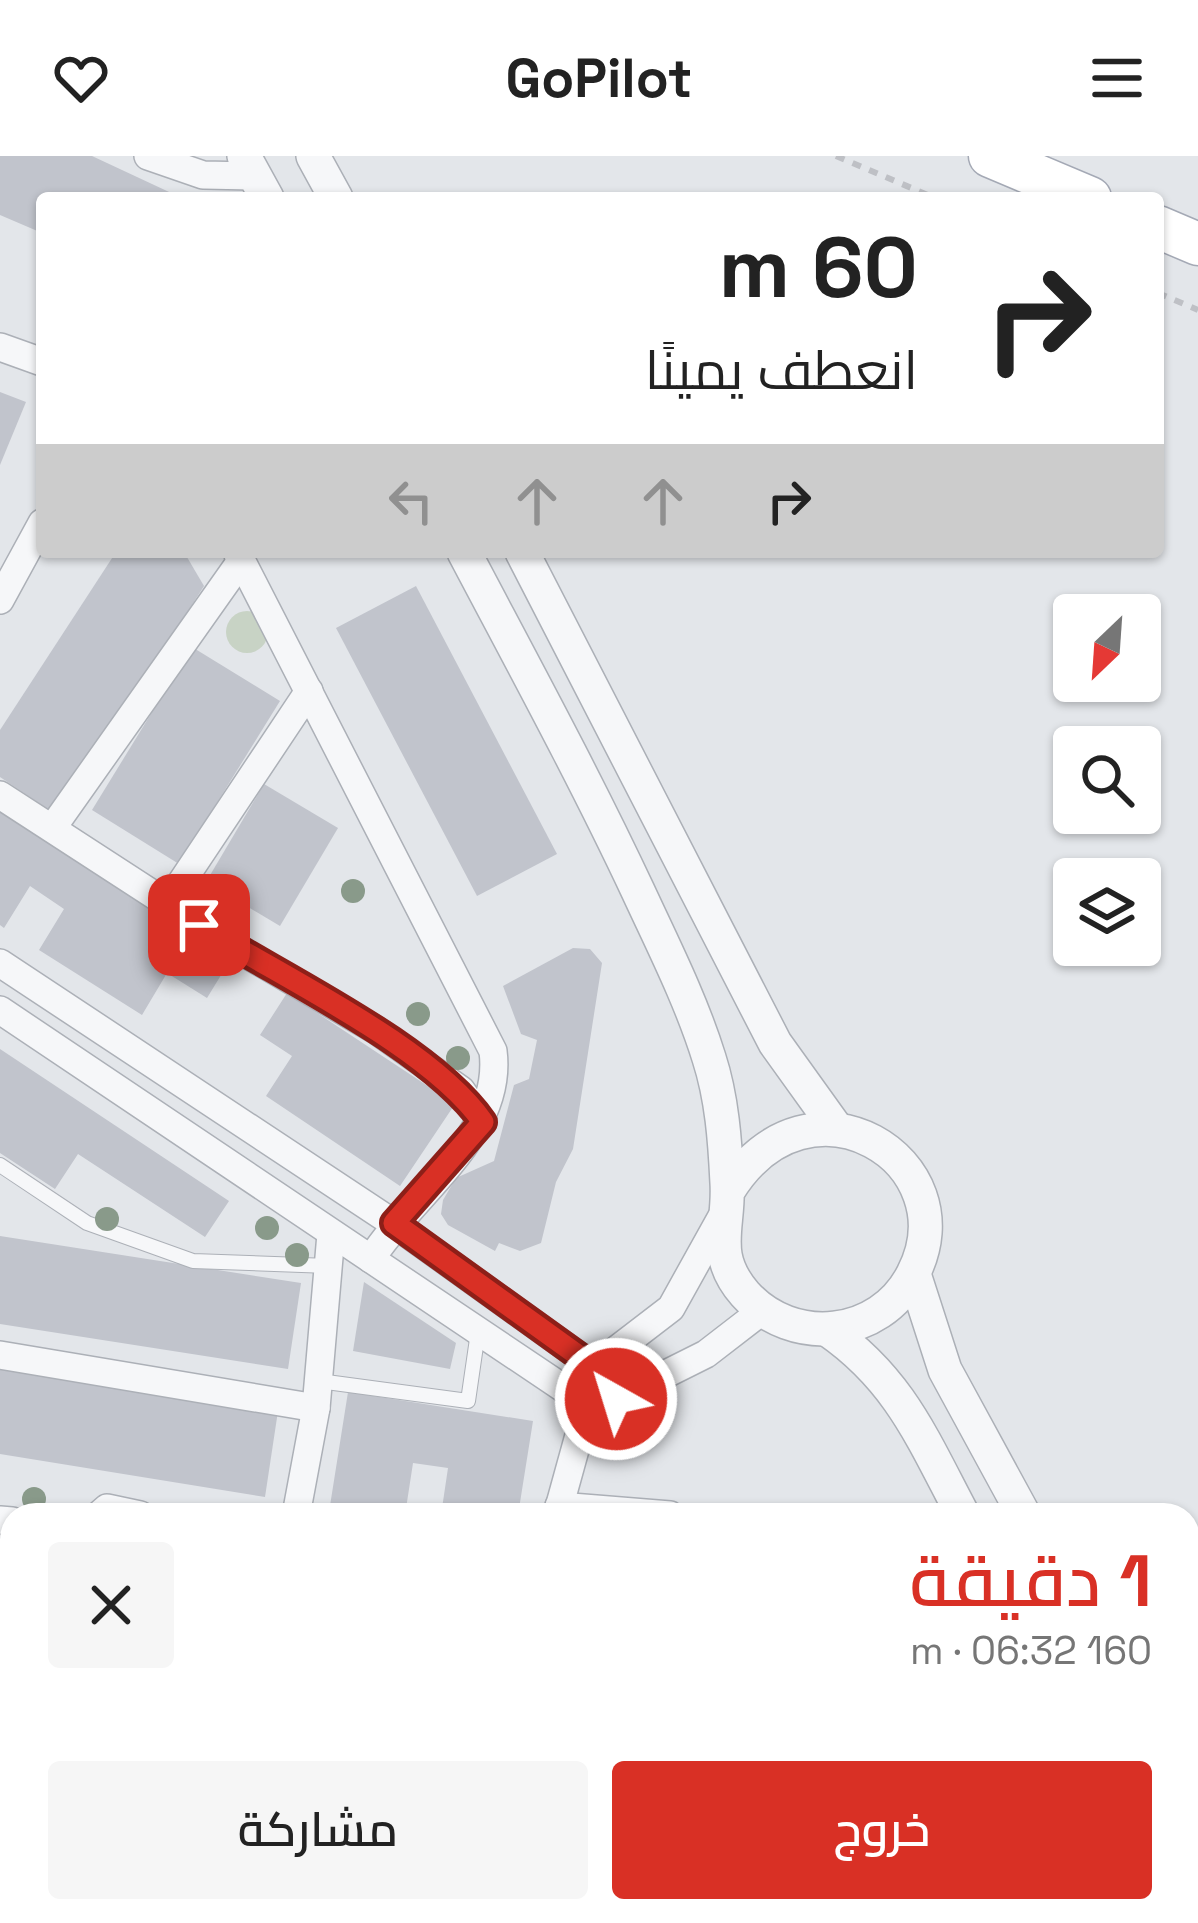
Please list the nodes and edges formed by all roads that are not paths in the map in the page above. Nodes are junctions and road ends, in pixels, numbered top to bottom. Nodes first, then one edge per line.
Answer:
1 (148, 156) edge
2 (313, 156) edge
3 (990, 156) edge
4 (254, 176) edge
5 (333, 192) edge
6 (1076, 192) edge
7 (1164, 230) edge
8 (1198, 244) edge
9 (0, 347) edge
10 (36, 360) edge
11 (36, 534) edge
12 (238, 558) edge
13 (240, 558) edge
14 (467, 558) edge
15 (525, 558) edge
16 (0, 599) edge
17 (309, 691) junction
18 (0, 795) edge
19 (53, 827) junction
20 (167, 904) junction
21 (0, 963) edge
22 (0, 1010) edge
23 (483, 1122) junction
24 (836, 1128) junction
25 (4, 1171) edge
26 (724, 1205) junction
27 (394, 1223) junction
28 (331, 1234) junction
29 (371, 1259) junction
30 (329, 1266) junction
31 (914, 1274) junction
32 (763, 1310) junction
33 (828, 1330) junction
34 (478, 1331) junction
35 (0, 1355) edge
36 (594, 1364) junction
37 (317, 1394) junction
38 (616, 1399) junction
39 (579, 1402) junction
40 (298, 1503) edge
41 (559, 1503) edge
42 (957, 1503) edge
43 (1017, 1503) edge

1 - 4 street
2 - 5 street
3 - 6 main road
7 - 8 main road
9 - 10 street
11 - 16 street
12 - 19 street
13 - 17 street
14 - 26 street
15 - 24 street
17 - 20 street
17 - 23 street
18 - 19 street
19 - 20 street
20 - 23 street
21 - 27 street
22 - 28 street
23 - 27 street
24 - 26 street
24 - 31 street
25 - 30 lane
26 - 32 street
26 - 36 street
27 - 29 street
27 - 36 street
28 - 29 street
28 - 30 street
29 - 34 street
30 - 37 street
31 - 33 street
31 - 43 street
32 - 33 street
32 - 38 street
33 - 42 street
34 - 37 lane
34 - 39 street
35 - 37 street
36 - 38 street
36 - 39 street
37 - 40 street
38 - 39 street
39 - 41 street

